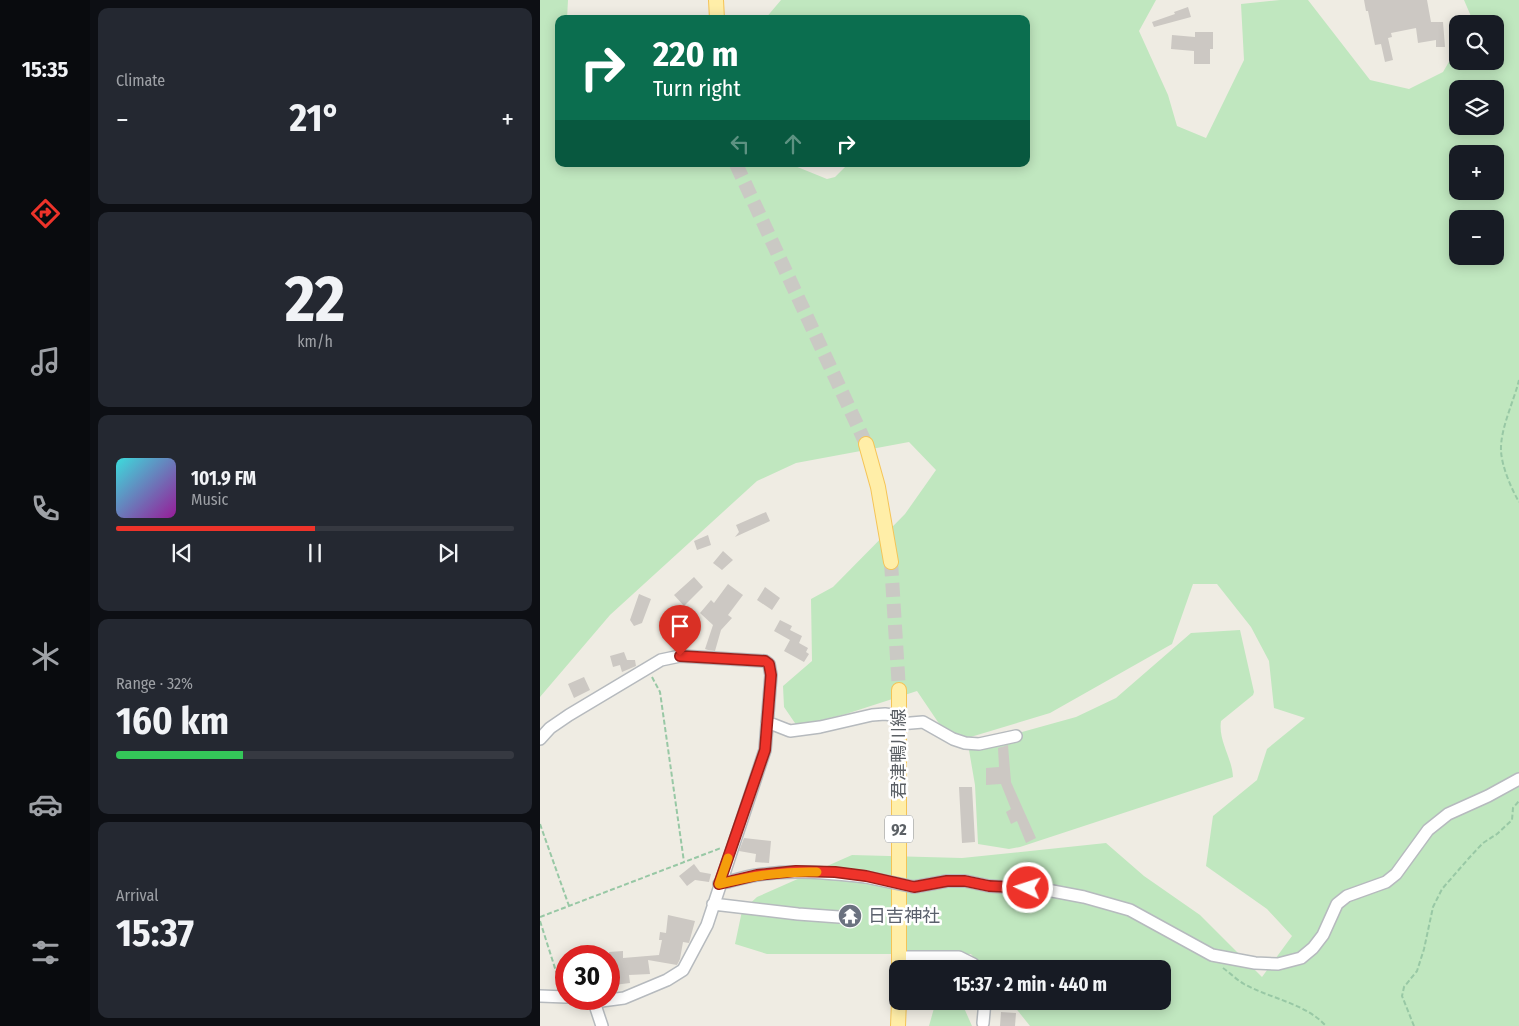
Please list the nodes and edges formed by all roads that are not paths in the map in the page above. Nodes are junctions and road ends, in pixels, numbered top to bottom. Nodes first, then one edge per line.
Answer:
1 (716, 0) edge
2 (717, 15) edge
3 (866, 444) tunnel mouth
4 (891, 562) tunnel mouth
5 (899, 690) tunnel mouth
6 (899, 720) junction
7 (767, 722) junction
8 (1016, 736) dead end
9 (540, 739) edge
10 (1519, 779) edge
11 (719, 884) junction
12 (713, 904) junction
13 (839, 917) dead end
14 (899, 960) edge
15 (929, 960) edge
16 (965, 960) edge
17 (540, 996) edge
18 (555, 996) edge
19 (620, 998) edge
20 (594, 1010) edge
21 (898, 1010) edge
22 (984, 1010) edge
23 (983, 1023) dead end
24 (602, 1026) edge
25 (898, 1026) edge

1 - 2 main road
3 - 4 main road
5 - 6 main road, 君津鴨川線 / 92
6 - 7 street
6 - 8 street
6 - 14 main road, 君津鴨川線 / 92
7 - 9 street
7 - 11 street
10 - 11 street, bridge
11 - 12 street
12 - 13 street
12 - 19 street
15 - 16 street
17 - 18 street
20 - 24 street
21 - 25 main road
22 - 23 street

